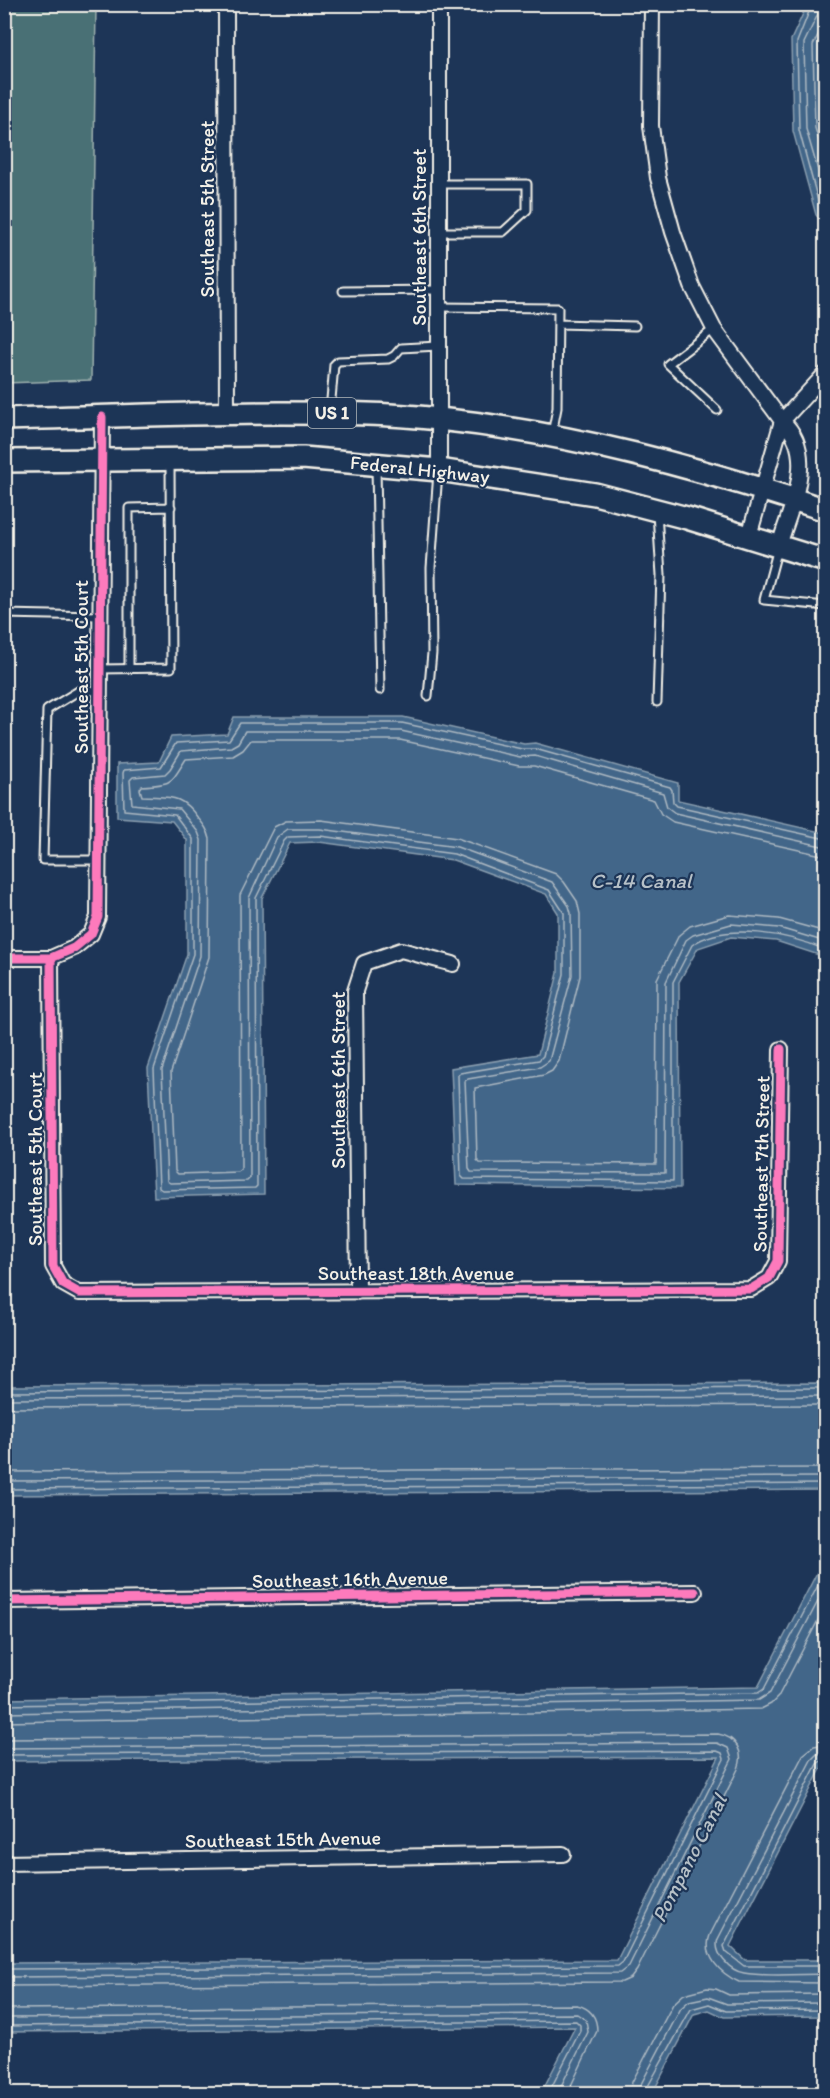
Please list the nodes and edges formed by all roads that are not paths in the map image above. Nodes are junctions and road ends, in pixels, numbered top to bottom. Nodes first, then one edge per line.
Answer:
1 (226, 4) edge
2 (439, 4) edge
3 (651, 4) edge
4 (438, 183) junction
5 (438, 232) junction
6 (438, 290) junction
7 (343, 291) dead end
8 (438, 307) junction
9 (558, 324) junction
10 (635, 326) dead end
11 (714, 329) junction
12 (438, 346) junction
13 (825, 373) edge
14 (717, 410) dead end
15 (227, 413) junction
16 (330, 413) junction
17 (102, 417) junction
18 (4, 418) edge
19 (437, 418) junction
20 (782, 421) junction
21 (552, 436) junction
22 (170, 458) junction
23 (100, 459) junction
24 (4, 461) edge
25 (375, 464) junction
26 (439, 470) junction
27 (762, 490) junction
28 (793, 500) junction
29 (171, 507) junction
30 (825, 510) edge
31 (657, 511) junction
32 (749, 537) junction
33 (778, 546) junction
34 (825, 561) edge
35 (825, 606) edge
36 (4, 614) edge
37 (99, 616) junction
38 (99, 669) junction
39 (129, 669) junction
40 (380, 690) dead end
41 (99, 691) junction
42 (428, 696) dead end
43 (657, 702) dead end
44 (98, 860) junction
45 (4, 958) edge
46 (51, 958) junction
47 (453, 964) dead end
48 (781, 1049) dead end
49 (768, 1278) joint
50 (63, 1284) joint
51 (358, 1292) junction
52 (695, 1592) dead end
53 (4, 1601) edge
54 (563, 1854) dead end
55 (4, 1863) edge

1 - 15 street, Southeast 5th Street
2 - 4 street, Southeast 6th Street
3 - 11 street
4 - 5 street, Southeast 6th Street
4 - 5 lane
5 - 6 street, Southeast 6th Street
6 - 7 lane
6 - 8 street, Southeast 6th Street
8 - 9 lane
8 - 12 street, Southeast 6th Street
9 - 10 lane
9 - 21 lane
11 - 14 lane
11 - 20 street
12 - 16 lane
12 - 19 street, Southeast 6th Street
13 - 20 street
15 - 16 main road, US 1
15 - 17 main road, US 1
16 - 19 main road, US 1
17 - 18 main road, US 1
17 - 23 street, Southeast 5th Court
19 - 21 main road, US 1
19 - 26 street, Southeast 6th Street
20 - 27 street
20 - 28 street
21 - 27 main road, US 1
22 - 23 main road, Federal Highway
22 - 25 main road, Federal Highway
22 - 29 lane
23 - 24 main road, Federal Highway
23 - 37 street, Southeast 5th Court
25 - 26 main road, Federal Highway
25 - 40 lane
26 - 31 main road, Federal Highway
26 - 42 lane
27 - 28 main road, US 1
27 - 32 street
28 - 30 main road, US 1
28 - 33 street
29 - 39 lane
29 - 39 lane
31 - 32 main road, Federal Highway
31 - 43 lane
32 - 33 main road, Federal Highway
33 - 34 main road, Federal Highway
33 - 35 lane
36 - 37 lane
37 - 38 street, Southeast 5th Court
38 - 39 lane
38 - 41 street, Southeast 5th Court
41 - 44 street, Southeast 5th Court
41 - 44 lane
44 - 46 street, Southeast 5th Court
45 - 46 street
46 - 50 street, Southeast 5th Court
47 - 51 street, Southeast 6th Street
48 - 49 street, Southeast 7th Street
49 - 51 street, Southeast 18th Avenue
50 - 51 street, Southeast 18th Avenue
52 - 53 street, Southeast 16th Avenue
54 - 55 street, Southeast 15th Avenue

